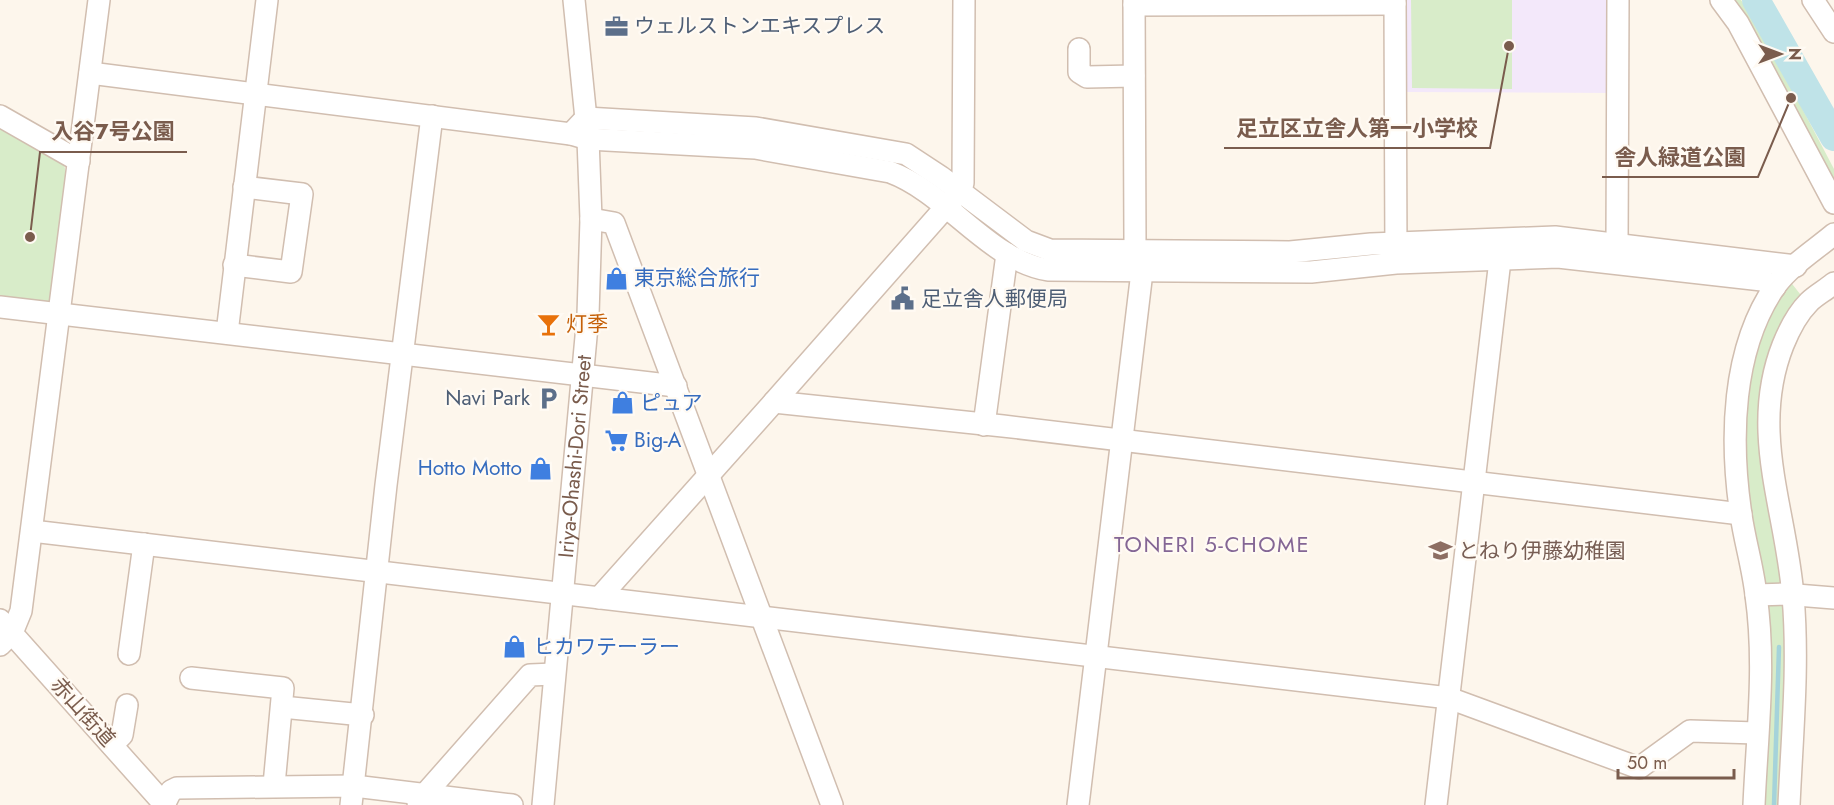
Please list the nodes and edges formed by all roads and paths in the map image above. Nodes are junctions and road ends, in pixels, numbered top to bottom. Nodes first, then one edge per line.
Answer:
1 (99, 0) edge
2 (267, 0) edge
3 (574, 0) edge
4 (964, 0) edge
5 (1618, 0) edge
6 (1720, 0) edge
7 (1813, 0) edge
8 (1395, 2) edge
9 (1134, 3) edge
10 (1834, 32) edge
11 (1079, 49) dead end
12 (90, 73) junction
13 (1134, 76) junction
14 (255, 93) junction
15 (0, 116) edge
16 (432, 116) junction
17 (581, 130) junction
18 (79, 161) junction
19 (244, 187) junction
20 (953, 199) junction
21 (1834, 203) edge
22 (591, 219) junction
23 (1834, 234) edge
24 (1617, 244) junction
25 (1136, 251) junction
26 (1396, 253) junction
27 (1007, 254) junction
28 (1500, 260) junction
29 (234, 265) junction
30 (1796, 266) junction
31 (1140, 272) junction
32 (1834, 283) edge
33 (1775, 286) junction
34 (0, 307) edge
35 (60, 314) junction
36 (226, 333) junction
37 (403, 355) junction
38 (582, 377) junction
39 (676, 386) junction
40 (774, 402) junction
41 (984, 424) junction
42 (1124, 441) junction
43 (1769, 442) junction
44 (1736, 443) junction
45 (709, 475) junction
46 (1475, 483) junction
47 (1741, 514) junction
48 (32, 531) junction
49 (144, 544) junction
50 (378, 572) junction
51 (562, 594) junction
52 (1756, 595) junction
53 (1793, 595) junction
54 (599, 598) junction
55 (1834, 598) edge
56 (764, 618) junction
57 (4, 633) edge
58 (129, 654) dead end
59 (1096, 657) junction
60 (554, 674) junction
61 (191, 678) dead end
62 (1449, 698) junction
63 (127, 705) dead end
64 (282, 707) junction
65 (363, 715) junction
66 (1757, 732) junction
67 (112, 745) junction
68 (274, 785) junction
69 (352, 795) edge
70 (420, 800) edge
71 (164, 805) edge
72 (512, 805) edge
73 (543, 805) edge
74 (832, 805) edge
75 (1078, 805) edge
76 (1436, 805) edge
77 (1754, 805) edge
78 (1789, 805) edge

1 - 12 street
2 - 14 street
3 - 17 street, Iriya-Ohashi-Dori Street
4 - 20 street
5 - 24 street
6 - 21 street
7 - 10 street
8 - 9 street
8 - 26 street
9 - 13 street
11 - 13 street
12 - 14 street
12 - 18 street
13 - 25 street
14 - 16 street
14 - 19 street
15 - 18 street
16 - 17 street
16 - 37 street
17 - 20 street
17 - 22 street, Iriya-Ohashi-Dori Street
18 - 35 street
19 - 29 street
19 - 29 street
20 - 25 street
20 - 27 street
20 - 40 street
22 - 38 street, Iriya-Ohashi-Dori Street
22 - 39 street
23 - 30 street
24 - 26 street
24 - 30 street
25 - 26 street
25 - 31 street
26 - 28 street
26 - 31 street
27 - 31 street
27 - 41 street
28 - 33 street
28 - 46 street
29 - 36 street
30 - 33 street
31 - 42 street
32 - 43 street
33 - 44 street
34 - 35 street
35 - 36 street
35 - 48 street
36 - 37 street
37 - 38 street
37 - 50 street
38 - 39 street
38 - 51 street, Iriya-Ohashi-Dori Street
39 - 45 street
40 - 41 street
40 - 45 street
41 - 42 street
42 - 46 street
42 - 59 street
43 - 44 street
43 - 53 street
44 - 47 street
45 - 54 street
45 - 56 street
46 - 47 street
46 - 62 street
47 - 52 street
48 - 49 street
48 - 57 street
49 - 50 street
49 - 58 street
50 - 51 street
50 - 65 street
51 - 54 street
51 - 60 street, Iriya-Ohashi-Dori Street
52 - 53 street
52 - 66 street
53 - 55 street
53 - 78 street
54 - 56 street
56 - 59 street
56 - 74 street
57 - 67 street, 赤山街道
59 - 62 street
59 - 75 street
60 - 70 street
60 - 73 street, Iriya-Ohashi-Dori Street
61 - 64 street
62 - 66 street
62 - 76 street
63 - 67 street
64 - 65 street
64 - 68 street
65 - 69 street
66 - 77 street
67 - 71 street, 赤山街道
68 - 69 street
68 - 71 street
69 - 70 street
70 - 72 street

